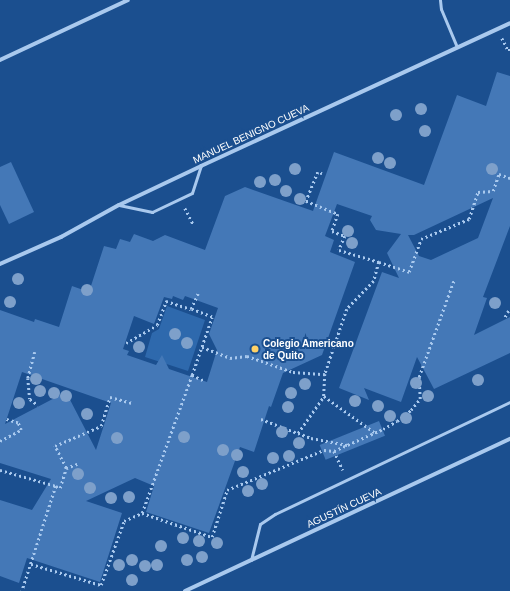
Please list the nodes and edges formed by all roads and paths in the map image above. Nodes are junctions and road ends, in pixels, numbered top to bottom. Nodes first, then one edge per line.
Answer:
1 (128, 0) edge
2 (440, 0) edge
3 (510, 23) edge
4 (457, 47) junction
5 (0, 60) edge
6 (201, 166) junction
7 (322, 174) dead end
8 (510, 178) edge
9 (180, 199) junction
10 (119, 205) junction
11 (193, 224) dead end
12 (379, 262) junction
13 (0, 264) edge
14 (454, 280) dead end
15 (198, 293) dead end
16 (191, 309) junction
17 (510, 310) edge
18 (504, 317) dead end
19 (126, 343) dead end
20 (202, 347) junction
21 (35, 352) dead end
22 (325, 374) junction
23 (192, 375) junction
24 (205, 381) dead end
25 (324, 396) junction
26 (510, 402) edge
27 (132, 403) dead end
28 (38, 405) dead end
29 (5, 418) dead end
30 (261, 419) dead end
31 (375, 432) junction
32 (298, 433) junction
33 (510, 439) edge
34 (0, 441) edge
35 (347, 445) junction
36 (334, 450) junction
37 (77, 464) dead end
38 (66, 468) junction
39 (0, 470) edge
40 (348, 479) junction
41 (56, 486) junction
42 (142, 513) junction
43 (251, 560) junction
44 (31, 564) junction
45 (22, 591) edge
46 (185, 591) edge

1 - 5 street
2 - 4 lane
3 - 4 street, MANUEL BENIGNO CUEVA
4 - 6 street, MANUEL BENIGNO CUEVA
6 - 9 lane
6 - 10 street, MANUEL BENIGNO CUEVA
7 - 12 path
8 - 12 path
9 - 10 lane
9 - 11 path
10 - 13 street, MANUEL BENIGNO CUEVA
12 - 22 path
14 - 31 path
15 - 16 path
16 - 19 path
16 - 20 path
17 - 18 path
20 - 22 path
20 - 23 path
21 - 28 path
22 - 25 path
23 - 24 path
23 - 42 path
25 - 31 path
25 - 32 path
26 - 40 lane
27 - 38 path
29 - 34 path
30 - 32 path
31 - 35 path
32 - 35 path
33 - 43 street, AGUSTÍN CUEVA
35 - 36 path
36 - 40 path
36 - 42 path
37 - 38 path
38 - 41 path
39 - 41 path
40 - 43 lane
41 - 44 path
42 - 44 path
43 - 46 street, AGUSTÍN CUEVA
44 - 45 path

